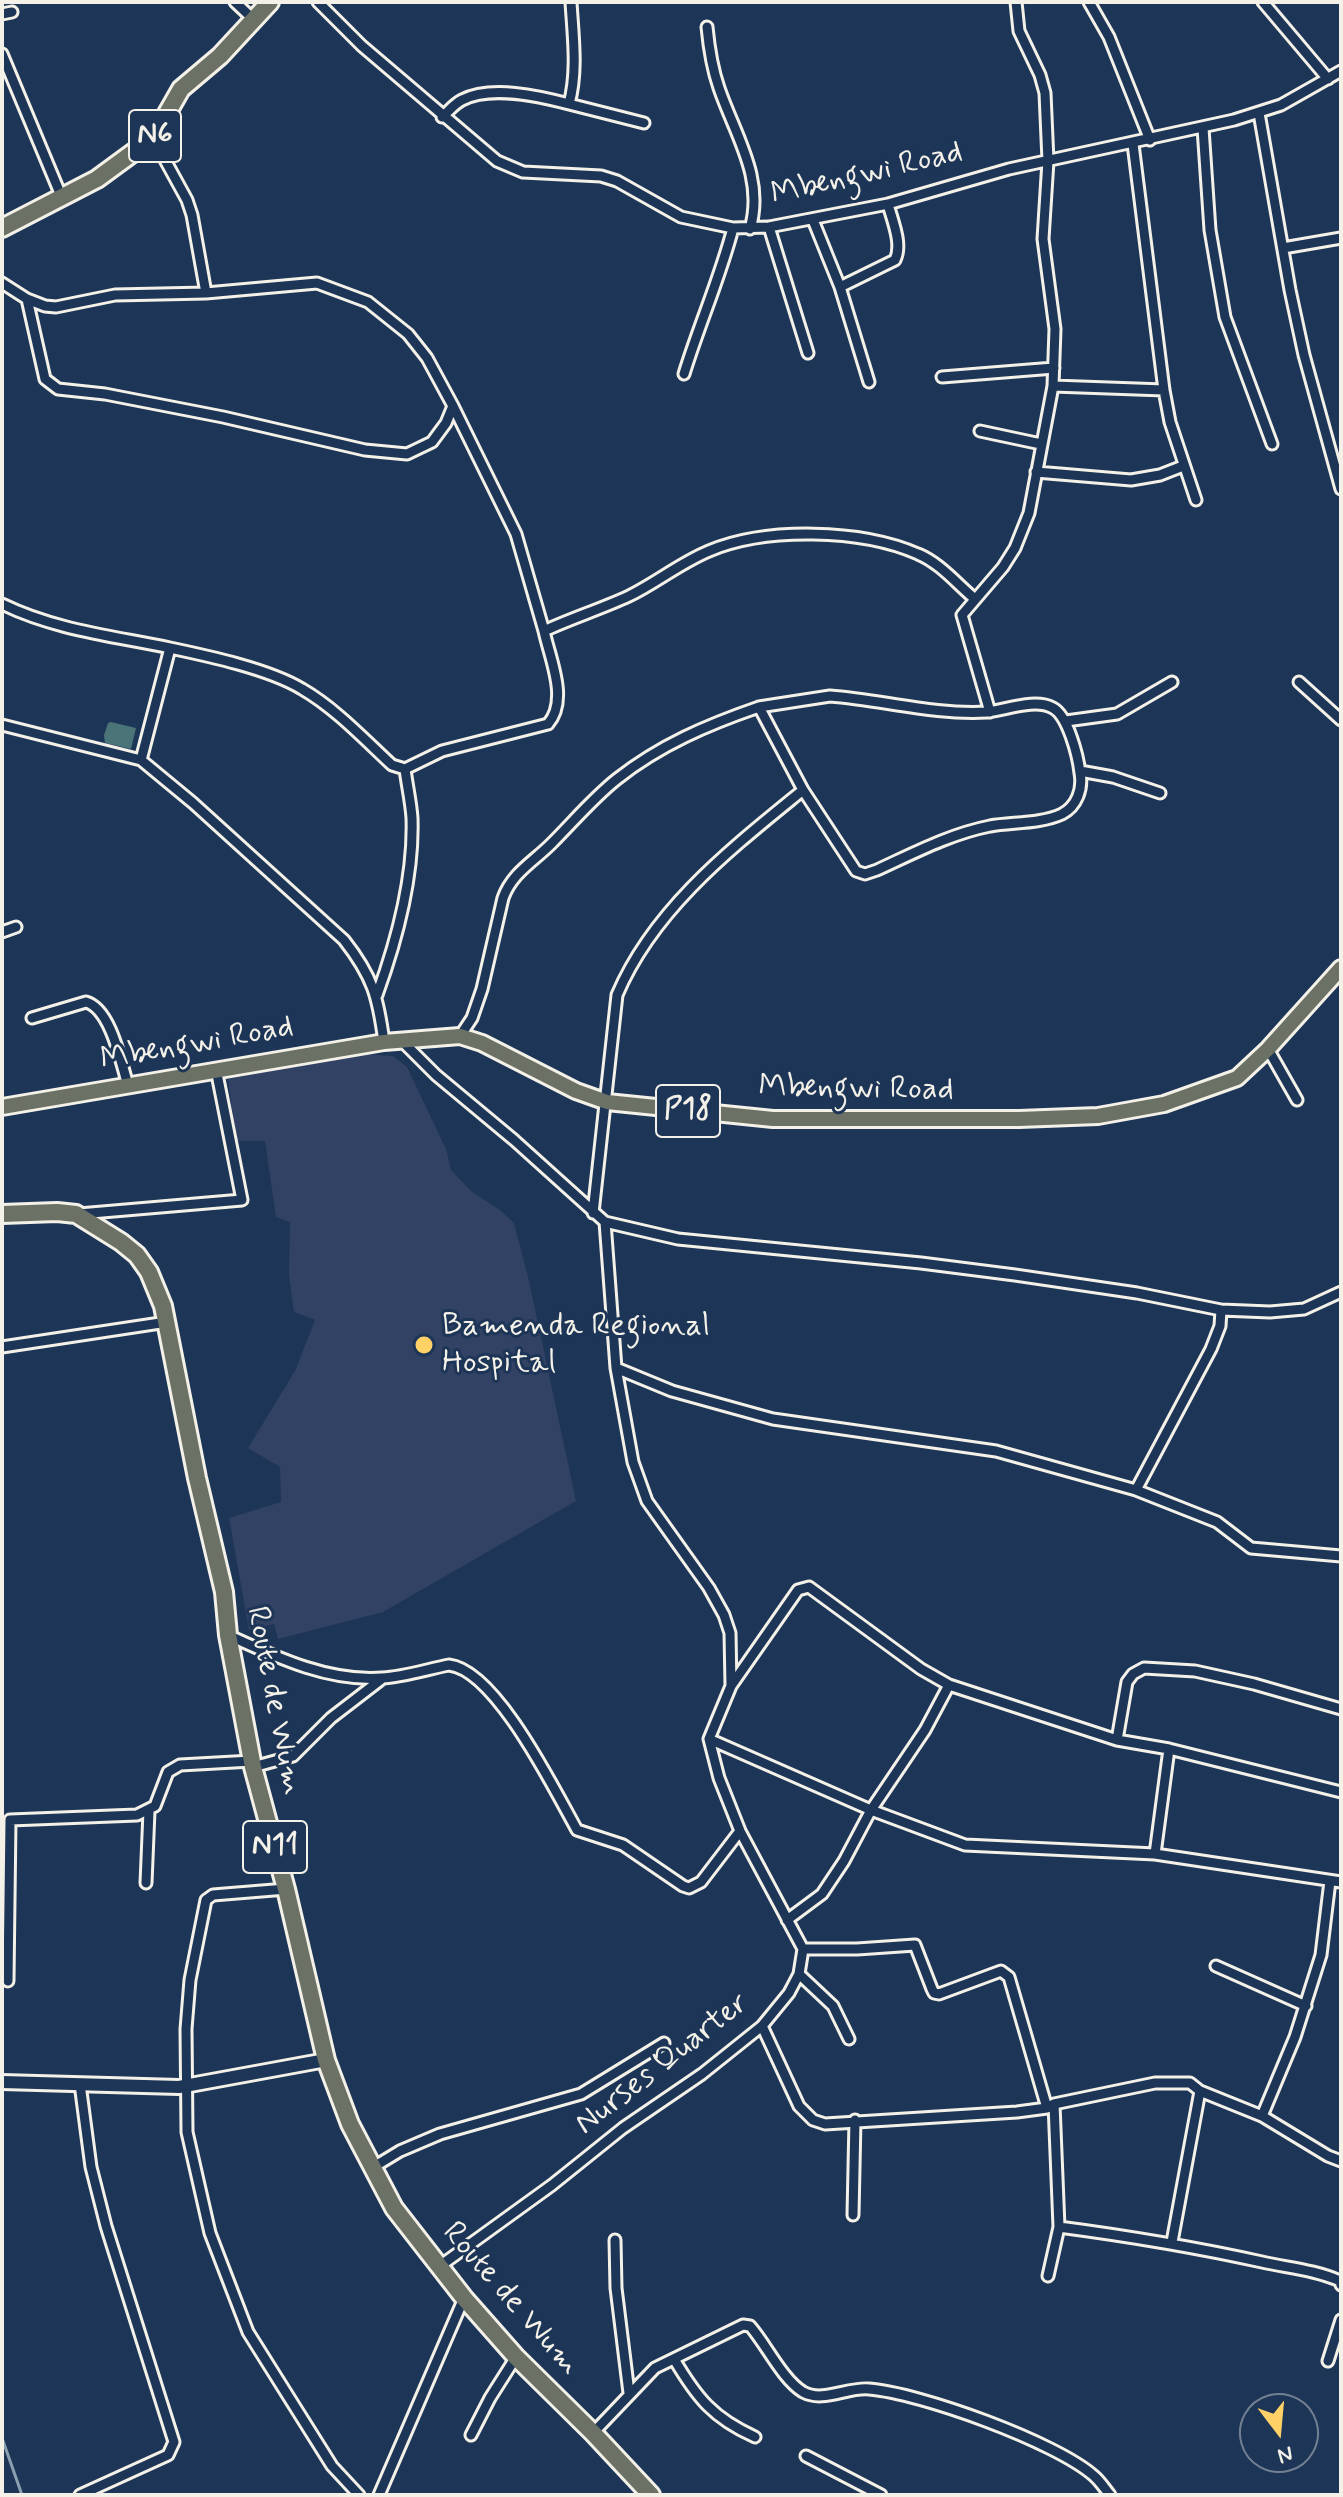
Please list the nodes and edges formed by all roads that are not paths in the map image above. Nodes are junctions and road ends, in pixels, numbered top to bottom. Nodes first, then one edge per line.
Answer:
1 (235, 2) edge
2 (270, 2) edge
3 (318, 2) edge
4 (571, 2) edge
5 (1016, 2) edge
6 (1089, 2) edge
7 (1263, 2) edge
8 (253, 19) junction
9 (707, 27) dead end
10 (2, 54) edge
11 (1341, 71) edge
12 (1328, 79) junction
13 (569, 104) junction
14 (1259, 113) junction
15 (442, 117) junction
16 (644, 123) dead end
17 (1203, 128) junction
18 (153, 138) junction
19 (1150, 140) junction
20 (1133, 144) junction
21 (1048, 161) junction
22 (62, 198) junction
23 (888, 204) junction
24 (813, 220) junction
25 (5, 221) edge
26 (769, 227) junction
27 (733, 228) junction
28 (750, 229) junction
29 (1341, 238) edge
30 (1283, 248) junction
31 (2, 283) edge
32 (840, 287) junction
33 (206, 293) junction
34 (27, 299) junction
35 (808, 353) dead end
36 (1054, 368) junction
37 (684, 374) dead end
38 (942, 377) dead end
39 (869, 382) dead end
40 (1053, 386) junction
41 (1164, 390) junction
42 (453, 406) junction
43 (980, 431) dead end
44 (1041, 444) junction
45 (1272, 444) dead end
46 (1183, 466) junction
47 (1036, 472) junction
48 (1341, 489) edge
49 (1196, 500) dead end
50 (975, 599) junction
51 (2, 604) edge
52 (544, 631) junction
53 (170, 648) junction
54 (1172, 682) dead end
55 (1299, 682) dead end
56 (759, 707) junction
57 (990, 712) junction
58 (1341, 720) edge
59 (1066, 721) junction
60 (2, 725) edge
61 (141, 760) junction
62 (405, 769) junction
63 (1080, 771) junction
64 (803, 790) junction
65 (1160, 793) dead end
66 (16, 927) dead end
67 (2, 932) edge
68 (1341, 968) edge
69 (377, 995) junction
70 (32, 1018) dead end
71 (460, 1036) junction
72 (401, 1040) junction
73 (384, 1042) junction
74 (1268, 1049) junction
75 (216, 1069) junction
76 (128, 1085) junction
77 (1297, 1100) dead end
78 (607, 1102) junction
79 (2, 1107) edge
80 (593, 1213) junction
81 (2, 1214) edge
82 (76, 1214) junction
83 (605, 1222) junction
84 (1341, 1292) edge
85 (1221, 1310) junction
86 (167, 1322) junction
87 (2, 1347) edge
88 (616, 1368) junction
89 (1136, 1490) junction
90 (1341, 1556) edge
91 (228, 1635) junction
92 (383, 1678) junction
93 (949, 1685) junction
94 (731, 1686) junction
95 (1341, 1709) edge
96 (709, 1739) junction
97 (1117, 1740) junction
98 (1169, 1749) junction
99 (253, 1764) junction
100 (1341, 1792) edge
101 (871, 1810) junction
102 (149, 1811) junction
103 (740, 1831) junction
104 (1155, 1854) junction
105 (1330, 1881) junction
106 (1341, 1882) edge
107 (146, 1883) dead end
108 (286, 1889) junction
109 (787, 1920) junction
110 (803, 1949) junction
111 (1216, 1966) dead end
112 (799, 1974) junction
113 (8, 1981) dead end
114 (1306, 2006) junction
115 (762, 2026) junction
116 (849, 2039) dead end
117 (664, 2043) dead end
118 (326, 2060) junction
119 (2, 2082) edge
120 (80, 2084) junction
121 (187, 2085) junction
122 (1200, 2091) junction
123 (1051, 2106) junction
124 (1262, 2116) junction
125 (855, 2120) junction
126 (1341, 2161) edge
127 (372, 2169) junction
128 (853, 2215) dead end
129 (1059, 2227) junction
130 (615, 2240) dead end
131 (1172, 2242) junction
132 (440, 2266) junction
133 (1048, 2276) dead end
134 (1341, 2285) edge
135 (464, 2298) junction
136 (1341, 2320) edge
137 (516, 2357) junction
138 (674, 2359) junction
139 (1328, 2361) dead end
140 (629, 2393) junction
141 (593, 2433) junction
142 (471, 2435) dead end
143 (755, 2437) dead end
144 (806, 2456) dead end
145 (646, 2493) edge
146 (875, 2494) edge
147 (80, 2495) edge
148 (359, 2495) edge
149 (379, 2495) edge
150 (1110, 2495) edge

1 - 8 street
2 - 8 highway, N6
3 - 15 street, Mbengwi Road
4 - 13 street
5 - 21 street
6 - 19 street
7 - 12 street
8 - 18 highway, N6
9 - 28 street
10 - 22 street
11 - 12 street, Mbengwi Road
12 - 14 street, Mbengwi Road
13 - 15 street
13 - 16 street
14 - 17 street, Mbengwi Road
14 - 30 street
15 - 27 street, Mbengwi Road
17 - 19 street, Mbengwi Road
17 - 45 street
18 - 22 highway, N6
18 - 33 street
19 - 20 street, Mbengwi Road
20 - 21 street, Mbengwi Road
20 - 41 street
21 - 23 street, Mbengwi Road
21 - 36 street
22 - 25 highway, N6
23 - 24 street, Mbengwi Road
23 - 32 street
24 - 26 street, Mbengwi Road
24 - 32 street
26 - 28 street, Mbengwi Road
26 - 35 street
27 - 28 street, Mbengwi Road
27 - 37 street
29 - 30 street
30 - 48 street
31 - 34 street
32 - 39 street
33 - 34 street
33 - 42 street
34 - 42 street
36 - 38 street
36 - 40 street
40 - 41 street
40 - 44 street
41 - 46 street
42 - 52 street
43 - 44 street
44 - 47 street
46 - 47 street
46 - 49 street
47 - 50 street
50 - 52 street
50 - 57 street
51 - 53 street
52 - 62 street
53 - 61 street
53 - 62 street
54 - 59 street
55 - 58 street
56 - 57 street
56 - 64 street
56 - 71 street
57 - 59 street
59 - 63 street
60 - 61 street
61 - 69 street
62 - 69 street
63 - 64 street
63 - 65 street
64 - 78 street
66 - 67 street
68 - 74 main road, Mbengwi Road / P18
69 - 73 street
70 - 76 street
71 - 72 main road, Mbengwi Road / P18
71 - 78 main road, Mbengwi Road / P18
72 - 73 main road, Mbengwi Road / P18
72 - 80 street
73 - 75 main road, Mbengwi Road / P18
74 - 77 street
74 - 78 main road, Mbengwi Road / P18
75 - 76 main road, Mbengwi Road / P18
75 - 82 street
76 - 79 main road, Mbengwi Road / P18
78 - 80 street
80 - 83 street
81 - 82 highway
82 - 86 highway, Route de Wum / N11
83 - 85 street
83 - 88 street
84 - 85 street
85 - 89 street
86 - 87 street
86 - 91 highway, Route de Wum / N11
88 - 89 street
88 - 94 street
89 - 90 street
91 - 92 street
91 - 99 highway, Route de Wum / N11
92 - 99 street
92 - 103 street
93 - 94 street
93 - 97 street
93 - 101 street
94 - 96 street
95 - 97 street
96 - 101 street
96 - 103 street
97 - 98 street
98 - 100 street
98 - 104 street
99 - 102 street
99 - 108 highway, Route de Wum / N11
101 - 104 street
101 - 109 street
102 - 107 street
102 - 113 street
103 - 109 street
104 - 105 street
105 - 106 street
105 - 114 street
108 - 118 highway, Route de Wum / N11
108 - 121 street
109 - 110 street
110 - 112 street, Nurses Quarter
110 - 123 street
111 - 114 street
112 - 115 street, Nurses Quarter
112 - 116 street
114 - 124 street
115 - 125 street
115 - 132 street, Nurses Quarter
117 - 127 street
118 - 121 main road
118 - 127 highway, Route de Wum / N11
119 - 120 main road
120 - 121 main road
120 - 147 street
121 - 148 street
122 - 123 street
122 - 124 street
122 - 131 street
123 - 125 street
123 - 129 street
124 - 126 street
125 - 128 street
127 - 132 highway, Route de Wum / N11
129 - 131 street
129 - 133 street
130 - 140 street
131 - 134 street
132 - 135 highway, Route de Wum / N11
135 - 137 highway, Route de Wum / N11
135 - 149 street
136 - 139 street
137 - 141 highway, Route de Wum / N11
137 - 142 street
138 - 140 street
138 - 143 street
138 - 150 street
140 - 141 street
141 - 145 highway, Route de Wum / N11
144 - 146 street

